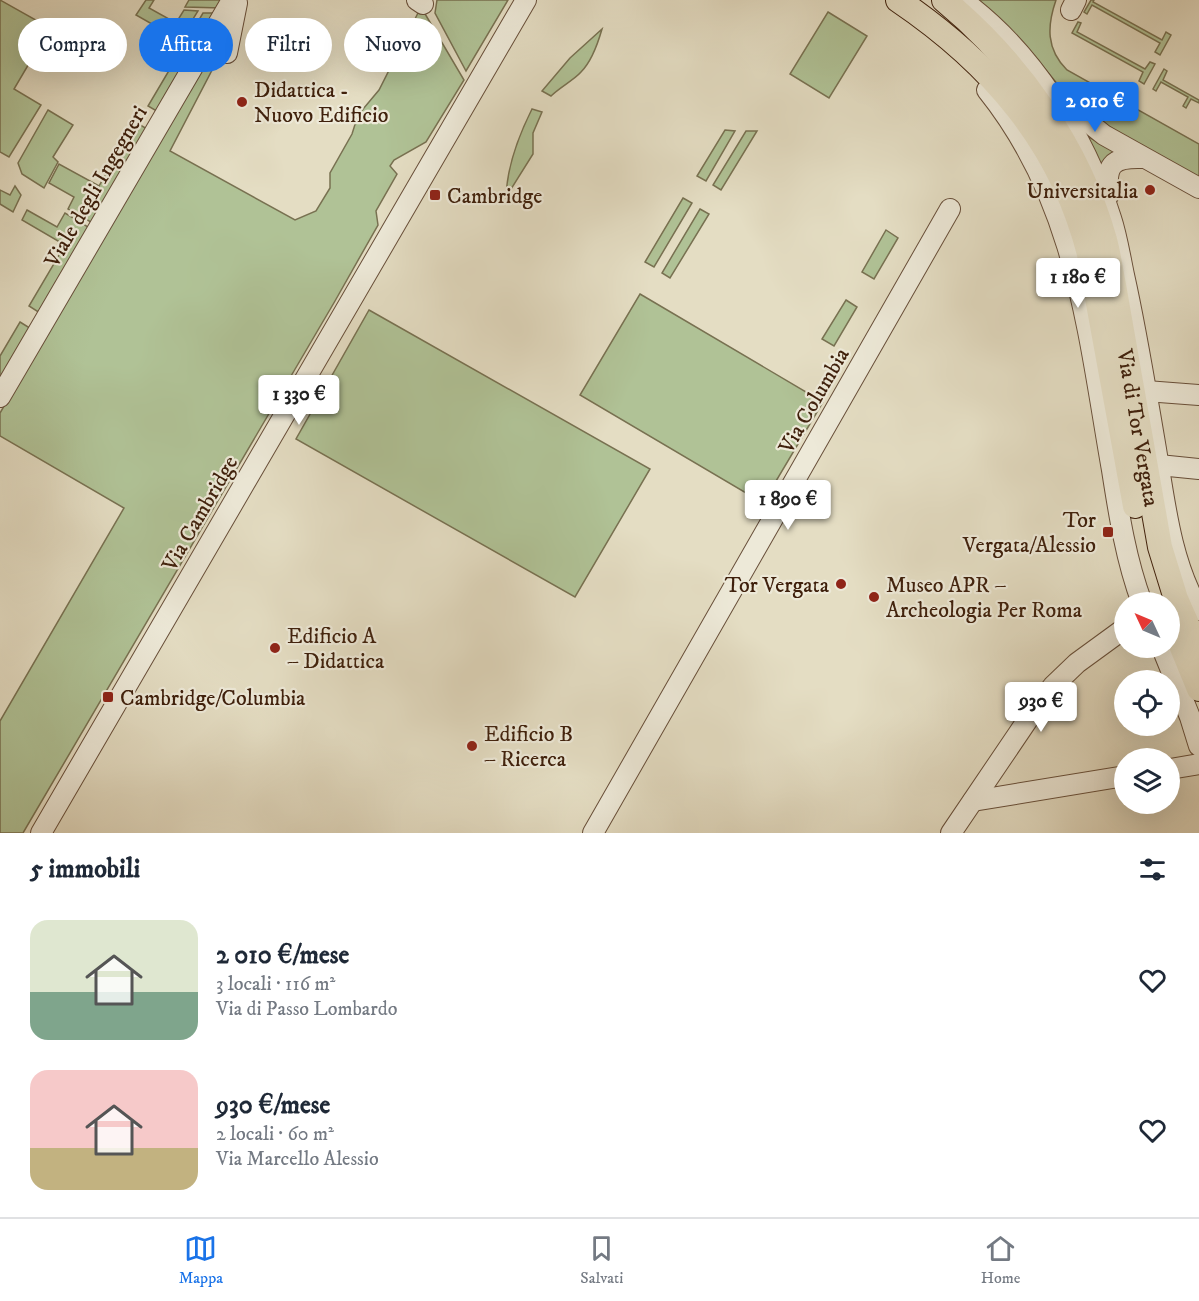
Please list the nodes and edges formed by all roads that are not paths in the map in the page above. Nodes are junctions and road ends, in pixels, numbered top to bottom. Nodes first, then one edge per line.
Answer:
1 (526, 0) edge
2 (897, 0) edge
3 (944, 0) edge
4 (962, 0) edge
5 (236, 7) edge
6 (233, 22) edge
7 (939, 29) junction
8 (1039, 77) junction
9 (1142, 158) junction
10 (1199, 188) edge
11 (950, 209) dead end
12 (1109, 211) junction
13 (1146, 392) junction
14 (1199, 395) edge
15 (0, 398) edge
16 (1159, 465) junction
17 (1199, 469) edge
18 (1138, 592) edge
19 (1166, 592) edge
20 (1170, 592) edge
21 (1173, 592) edge
22 (1180, 605) edge
23 (1199, 610) edge
24 (1180, 616) edge
25 (1180, 626) edge
26 (1114, 636) edge
27 (1199, 651) edge
28 (1166, 658) edge
29 (1199, 689) edge
30 (1199, 746) edge
31 (1199, 764) edge
32 (1180, 767) edge
33 (1114, 778) edge
34 (973, 801) junction
35 (41, 833) edge
36 (593, 833) edge
37 (951, 833) edge

1 - 35 street, Via Cambridge
2 - 7 main road, Via di Tor Vergata
3 - 20 main road, Via di Tor Vergata
4 - 8 street
5 - 6 street
5 - 15 street, Viale degli Ingegneri
7 - 18 street, Via di Tor Vergata
7 - 19 main road, Via di Tor Vergata
8 - 9 street
8 - 12 street, Via di Tor Vergata
9 - 10 street
9 - 12 street
11 - 36 street, Via Columbia
12 - 13 street, Via di Tor Vergata
13 - 14 street
13 - 16 street, Via di Tor Vergata
16 - 17 street
16 - 21 street, Via di Tor Vergata
22 - 23 street, Via di Tor Vergata
24 - 27 main road, Via di Tor Vergata
25 - 29 main road, Via di Tor Vergata
26 - 34 street
28 - 30 street
31 - 32 street
33 - 34 street
34 - 37 street

